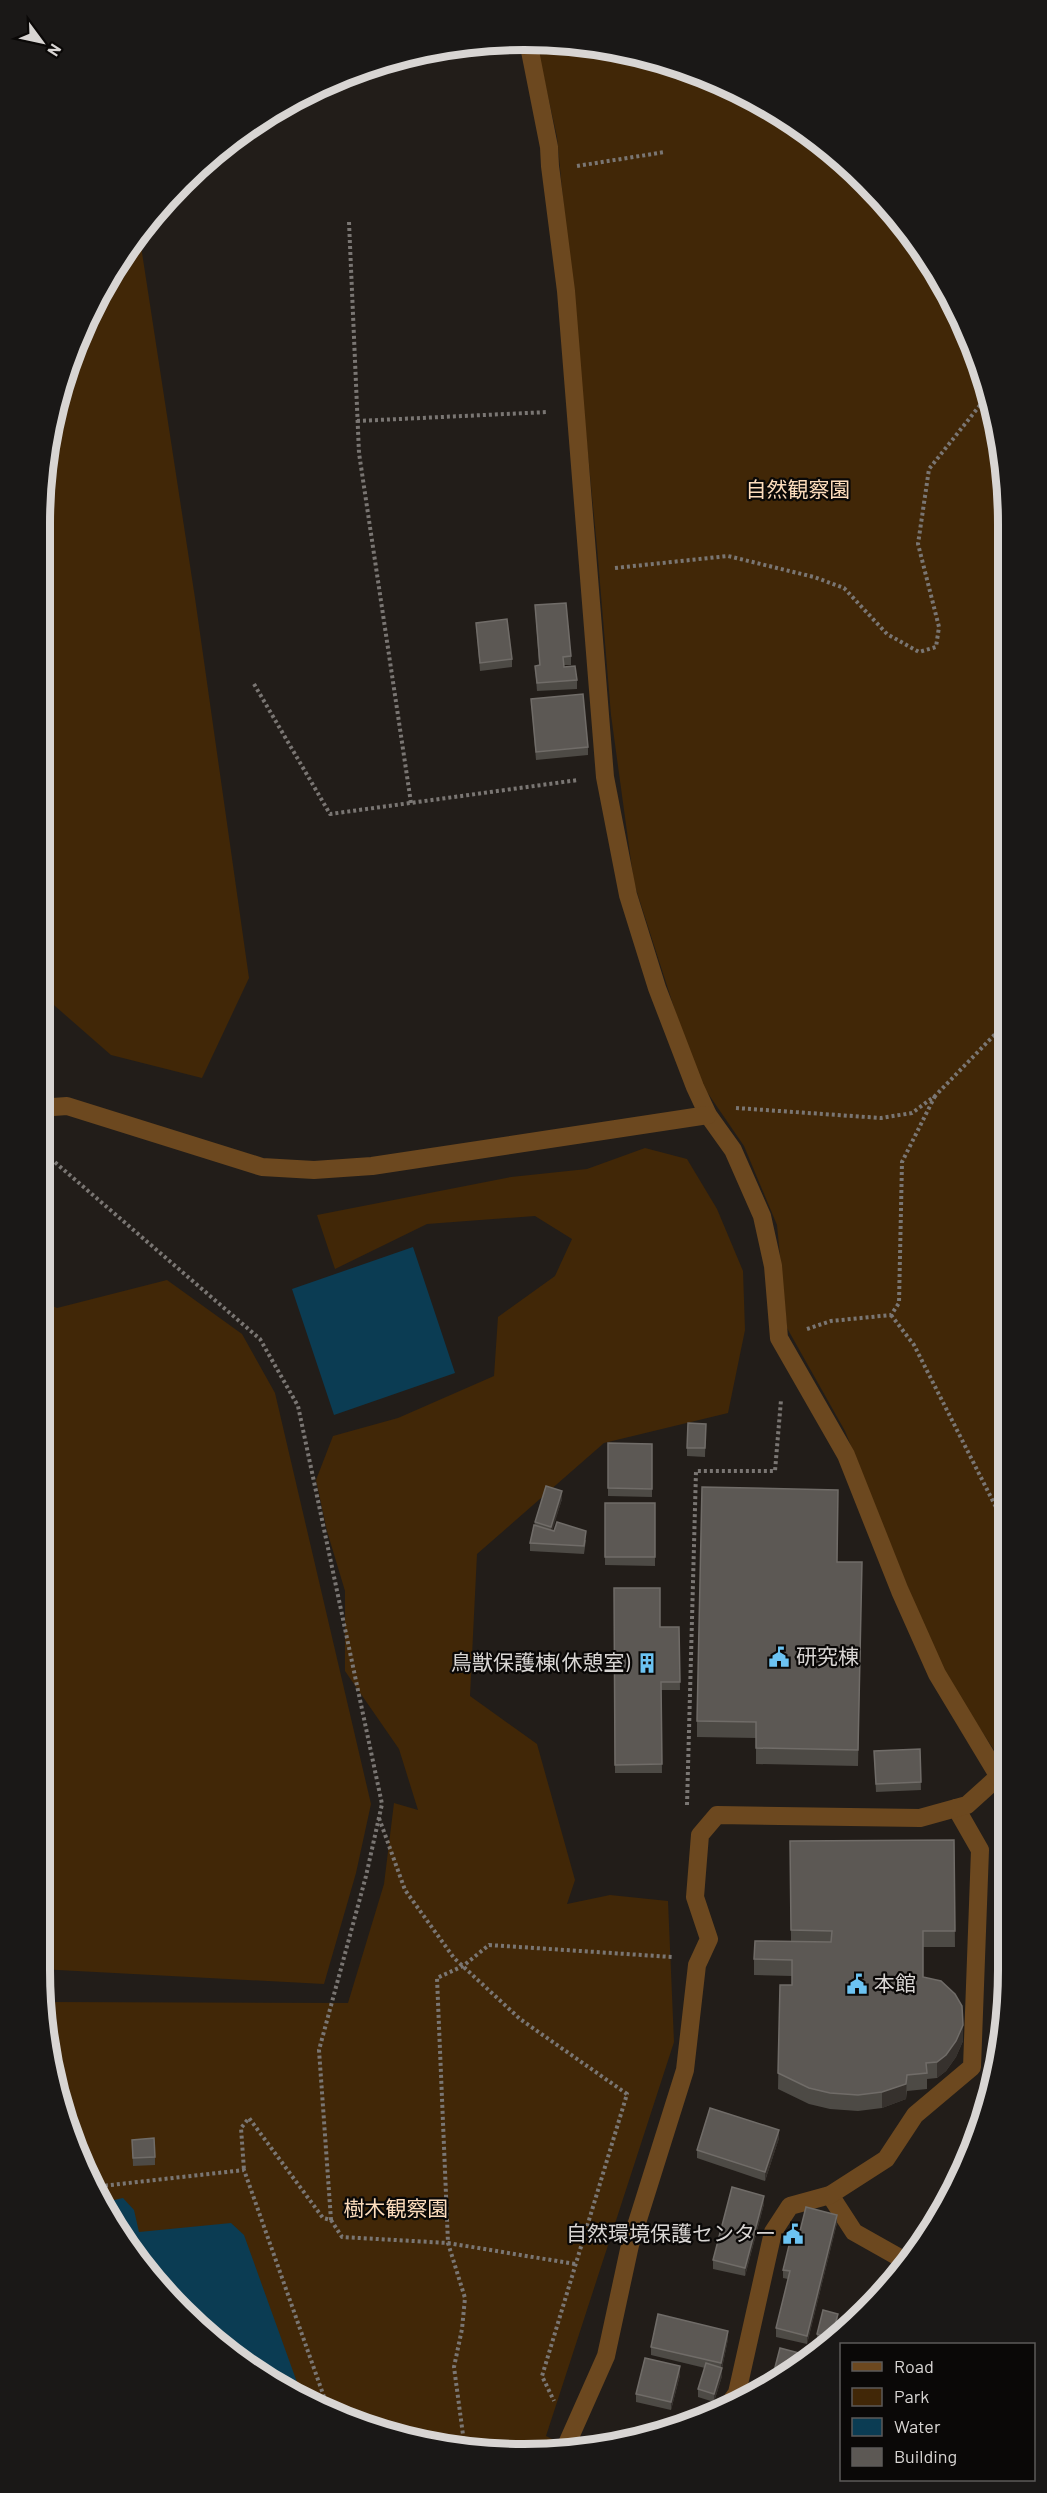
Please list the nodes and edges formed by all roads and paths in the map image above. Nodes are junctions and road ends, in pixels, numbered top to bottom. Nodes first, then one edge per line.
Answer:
1 (530, 50) edge
2 (665, 152) dead end
3 (573, 167) dead end
4 (349, 222) dead end
5 (982, 403) edge
6 (576, 411) junction
7 (357, 421) junction
8 (590, 571) junction
9 (254, 684) dead end
10 (606, 777) junction
11 (411, 803) junction
12 (998, 1031) edge
13 (935, 1096) junction
14 (50, 1107) edge
15 (708, 1115) junction
16 (50, 1158) edge
17 (891, 1315) junction
18 (779, 1338) junction
19 (800, 1376) junction
20 (998, 1511) edge
21 (998, 1776) edge
22 (998, 1787) edge
23 (956, 1808) junction
24 (379, 1817) junction
25 (709, 1825) junction
26 (700, 1959) junction
27 (463, 1966) junction
28 (244, 2170) junction
29 (102, 2186) edge
30 (830, 2195) junction
31 (331, 2220) junction
32 (448, 2242) junction
33 (900, 2258) edge
34 (575, 2264) junction
35 (737, 2393) edge
36 (325, 2400) edge
37 (464, 2439) edge
38 (569, 2441) edge

1 - 6 street
2 - 3 path
4 - 7 path
5 - 8 path
6 - 7 path
6 - 8 street
7 - 11 path
8 - 10 street
9 - 11 path
10 - 11 path
10 - 15 street
12 - 13 path
13 - 15 path
13 - 17 path
14 - 15 street
15 - 18 street
16 - 24 path
17 - 18 path
17 - 20 path
18 - 19 street
19 - 21 street
19 - 25 path
22 - 23 street
23 - 25 street
23 - 30 street
24 - 27 path
24 - 31 path
25 - 26 street
26 - 27 path
26 - 38 street
27 - 32 path
27 - 34 path
28 - 29 path
28 - 31 path
28 - 36 path
30 - 33 street
30 - 35 street
31 - 32 path
32 - 34 path
32 - 37 path
34 - 38 path

